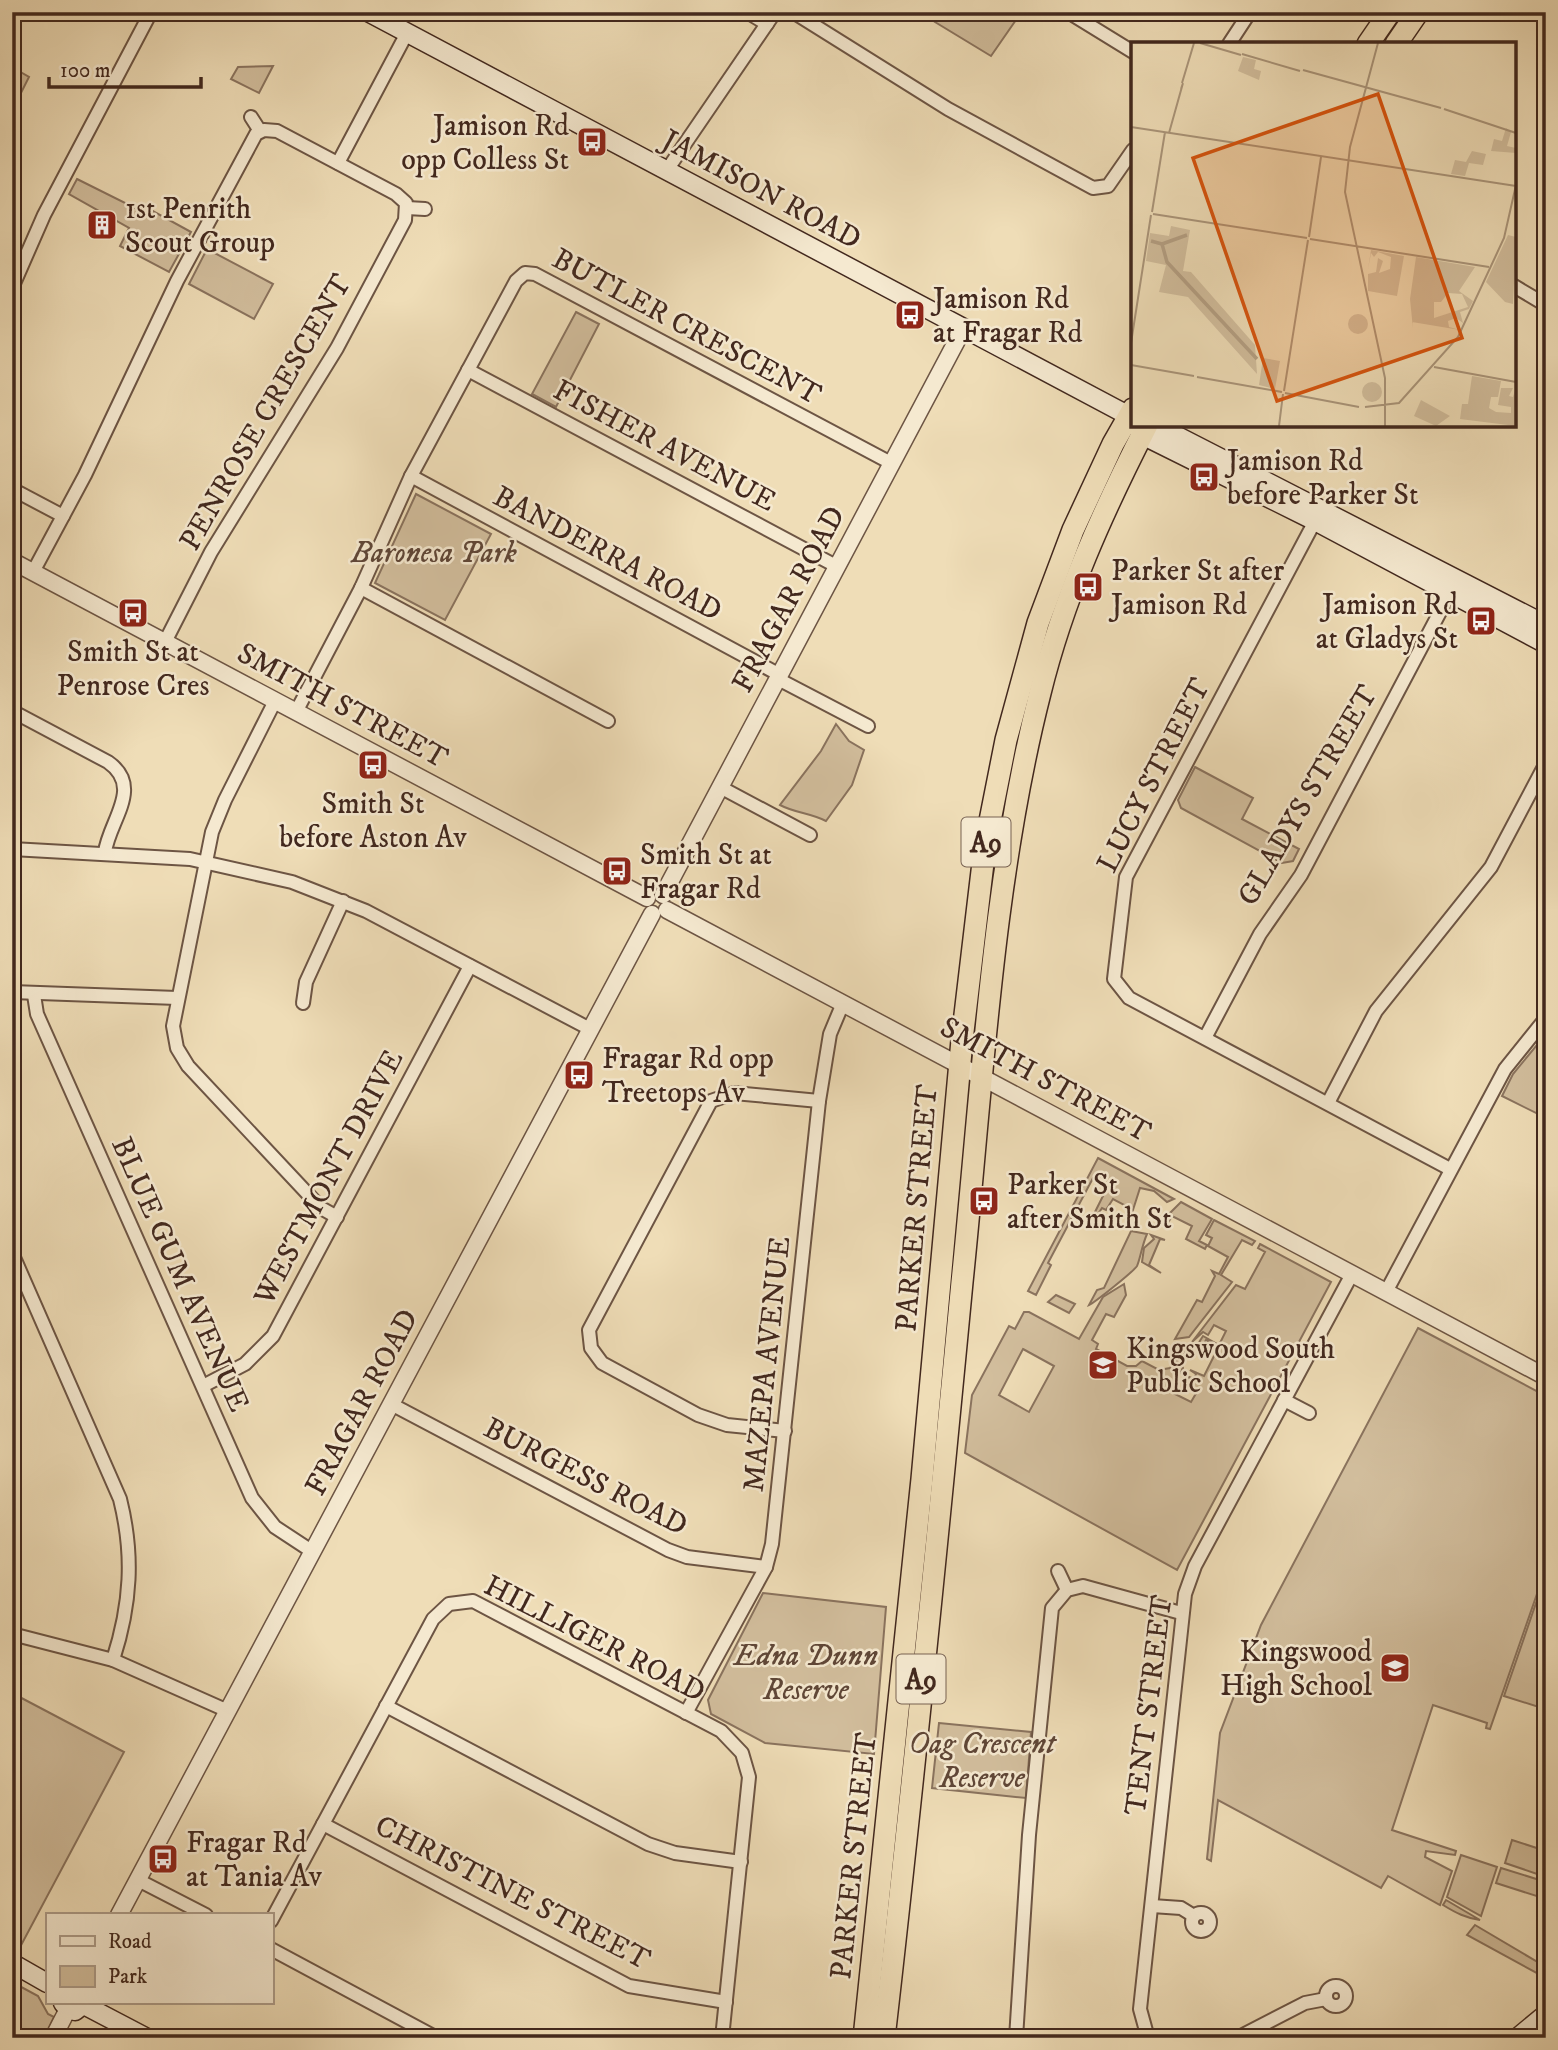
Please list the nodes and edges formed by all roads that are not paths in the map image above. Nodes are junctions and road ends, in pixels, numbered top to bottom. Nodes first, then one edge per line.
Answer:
1 (151, 12) edge
2 (368, 12) edge
3 (747, 12) edge
4 (775, 12) edge
5 (793, 12) edge
6 (1068, 12) edge
7 (1250, 12) edge
8 (1390, 12) edge
9 (1418, 12) edge
10 (766, 24) junction
11 (407, 33) junction
12 (1230, 42) edge
13 (1369, 42) edge
14 (1397, 42) edge
15 (1131, 51) edge
16 (251, 117) dead end
17 (260, 131) junction
18 (1131, 153) edge
19 (338, 163) junction
20 (667, 170) junction
21 (407, 208) junction
22 (425, 209) dead end
23 (16, 269) edge
24 (1516, 287) edge
25 (12, 288) edge
26 (1546, 305) edge
27 (964, 329) junction
28 (468, 370) junction
29 (1131, 418) edge
30 (1135, 427) edge
31 (1136, 427) edge
32 (1148, 427) edge
33 (891, 463) junction
34 (411, 477) junction
35 (12, 489) edge
36 (1317, 515) junction
37 (63, 516) junction
38 (12, 561) edge
39 (836, 566) junction
40 (33, 572) junction
41 (1454, 586) junction
42 (361, 588) junction
43 (1546, 625) edge
44 (165, 642) junction
45 (1546, 644) edge
46 (779, 677) junction
47 (275, 701) junction
48 (12, 710) edge
49 (296, 712) junction
50 (608, 721) dead end
51 (868, 726) dead end
52 (1546, 763) edge
53 (720, 787) junction
54 (810, 835) dead end
55 (12, 849) edge
56 (105, 852) junction
57 (205, 862) junction
58 (343, 901) junction
59 (657, 905) junction
60 (470, 966) junction
61 (12, 992) edge
62 (34, 995) junction
63 (177, 998) junction
64 (303, 1003) dead end
65 (843, 1003) junction
66 (1546, 1018) edge
67 (590, 1029) junction
68 (1205, 1038) junction
69 (959, 1066) junction
70 (982, 1080) junction
71 (819, 1101) junction
72 (1328, 1103) junction
73 (1450, 1169) junction
74 (337, 1217) junction
75 (12, 1254) edge
76 (1352, 1274) junction
77 (1385, 1292) junction
78 (1546, 1377) edge
79 (203, 1386) junction
80 (1284, 1400) junction
81 (391, 1404) junction
82 (1309, 1413) dead end
83 (785, 1431) junction
84 (313, 1552) junction
85 (766, 1567) junction
86 (1058, 1571) dead end
87 (1067, 1590) junction
88 (1181, 1613) junction
89 (12, 1634) edge
90 (113, 1660) junction
91 (386, 1706) junction
92 (228, 1711) junction
93 (686, 1713) junction
94 (323, 1824) junction
95 (741, 1862) junction
96 (138, 1880) junction
97 (1152, 1906) junction
98 (120, 1913) edge
99 (202, 1913) edge
100 (1194, 1916) dead end
101 (273, 1917) edge
102 (273, 1950) edge
103 (12, 1964) edge
104 (46, 1982) edge
105 (1326, 1999) dead end
106 (726, 2002) junction
107 (75, 2005) edge
108 (1546, 2014) edge
109 (53, 2038) edge
110 (147, 2038) edge
111 (438, 2038) edge
112 (722, 2038) edge
113 (864, 2038) edge
114 (884, 2038) edge
115 (1016, 2038) edge
116 (1148, 2038) edge
117 (1237, 2038) edge
118 (1517, 2038) edge

1 - 23 street
2 - 11 main road, JAMISON ROAD
3 - 10 street
4 - 10 street
5 - 18 street
6 - 15 street
7 - 12 street
8 - 13 highway
9 - 14 highway
10 - 20 street
11 - 19 street
11 - 20 main road, JAMISON ROAD
16 - 17 street
17 - 19 street
17 - 37 street
19 - 21 street
20 - 27 main road, JAMISON ROAD
21 - 22 street
21 - 44 street, PENROSE CRESCENT
23 - 25 street
24 - 26 street
27 - 29 main road, JAMISON ROAD
27 - 33 street, FRAGAR ROAD
28 - 33 street, BUTLER CRESCENT
28 - 34 street, BUTLER CRESCENT
28 - 39 street, FISHER AVENUE
30 - 69 highway, PARKER STREET / A9
31 - 70 highway, PARKER STREET / A9
32 - 36 main road, JAMISON ROAD
33 - 39 street, FRAGAR ROAD
34 - 42 street, BUTLER CRESCENT
34 - 46 street, BANDERRA ROAD
35 - 37 street
36 - 41 main road, JAMISON ROAD
36 - 68 street, LUCY STREET
37 - 40 street
38 - 40 street, SMITH STREET
39 - 46 street, FRAGAR ROAD
40 - 44 street, SMITH STREET
41 - 43 main road, JAMISON ROAD
41 - 45 main road, JAMISON ROAD
41 - 68 street, GLADYS STREET
42 - 49 street, BUTLER CRESCENT
42 - 50 street
44 - 47 street, SMITH STREET
46 - 51 street, BANDERRA ROAD
46 - 53 street, FRAGAR ROAD
47 - 49 street, SMITH STREET
47 - 57 street
48 - 56 street
49 - 59 street, SMITH STREET
52 - 72 street
53 - 54 street
53 - 59 street, FRAGAR ROAD
55 - 56 street
56 - 57 street
57 - 58 street
57 - 63 street
58 - 60 street
58 - 64 street
59 - 65 street, SMITH STREET
59 - 67 street, FRAGAR ROAD
60 - 67 street
60 - 74 street, WESTMONT DRIVE
61 - 62 street
62 - 63 street
62 - 79 street, BLUE GUM AVENUE
63 - 74 street
65 - 69 street, SMITH STREET
65 - 71 street, MAZEPA AVENUE
66 - 73 street
67 - 81 street, FRAGAR ROAD
68 - 72 street, LUCY STREET
69 - 70 street, SMITH STREET
69 - 113 highway, PARKER STREET / A9
70 - 76 street, SMITH STREET
70 - 114 highway, PARKER STREET / A9
71 - 83 street, MAZEPA AVENUE
71 - 83 street
72 - 73 street, LUCY STREET
73 - 77 street
74 - 79 street, WESTMONT DRIVE
75 - 90 street
76 - 77 street, SMITH STREET
76 - 80 street, TENT STREET
77 - 78 street, SMITH STREET
79 - 84 street, BLUE GUM AVENUE
80 - 82 street
80 - 88 street, TENT STREET
81 - 84 street, FRAGAR ROAD
81 - 85 street, BURGESS ROAD
83 - 85 street, MAZEPA AVENUE
84 - 92 street, FRAGAR ROAD
85 - 93 street, MAZEPA AVENUE
86 - 87 street
87 - 88 street
87 - 115 street
88 - 97 street, TENT STREET
89 - 90 street
90 - 92 street
91 - 93 street, HILLIGER ROAD
91 - 94 street, HILLIGER ROAD
91 - 95 street
92 - 96 street, FRAGAR ROAD
93 - 95 street, HILLIGER ROAD
94 - 101 street, HILLIGER ROAD
94 - 106 street, CHRISTINE STREET
95 - 106 street, HILLIGER ROAD
96 - 98 street, FRAGAR ROAD
96 - 99 street
97 - 100 street
97 - 116 street, TENT STREET
102 - 111 street
103 - 104 main road
105 - 117 street
106 - 112 street, HILLIGER ROAD
107 - 109 street
107 - 110 main road
108 - 118 main road

